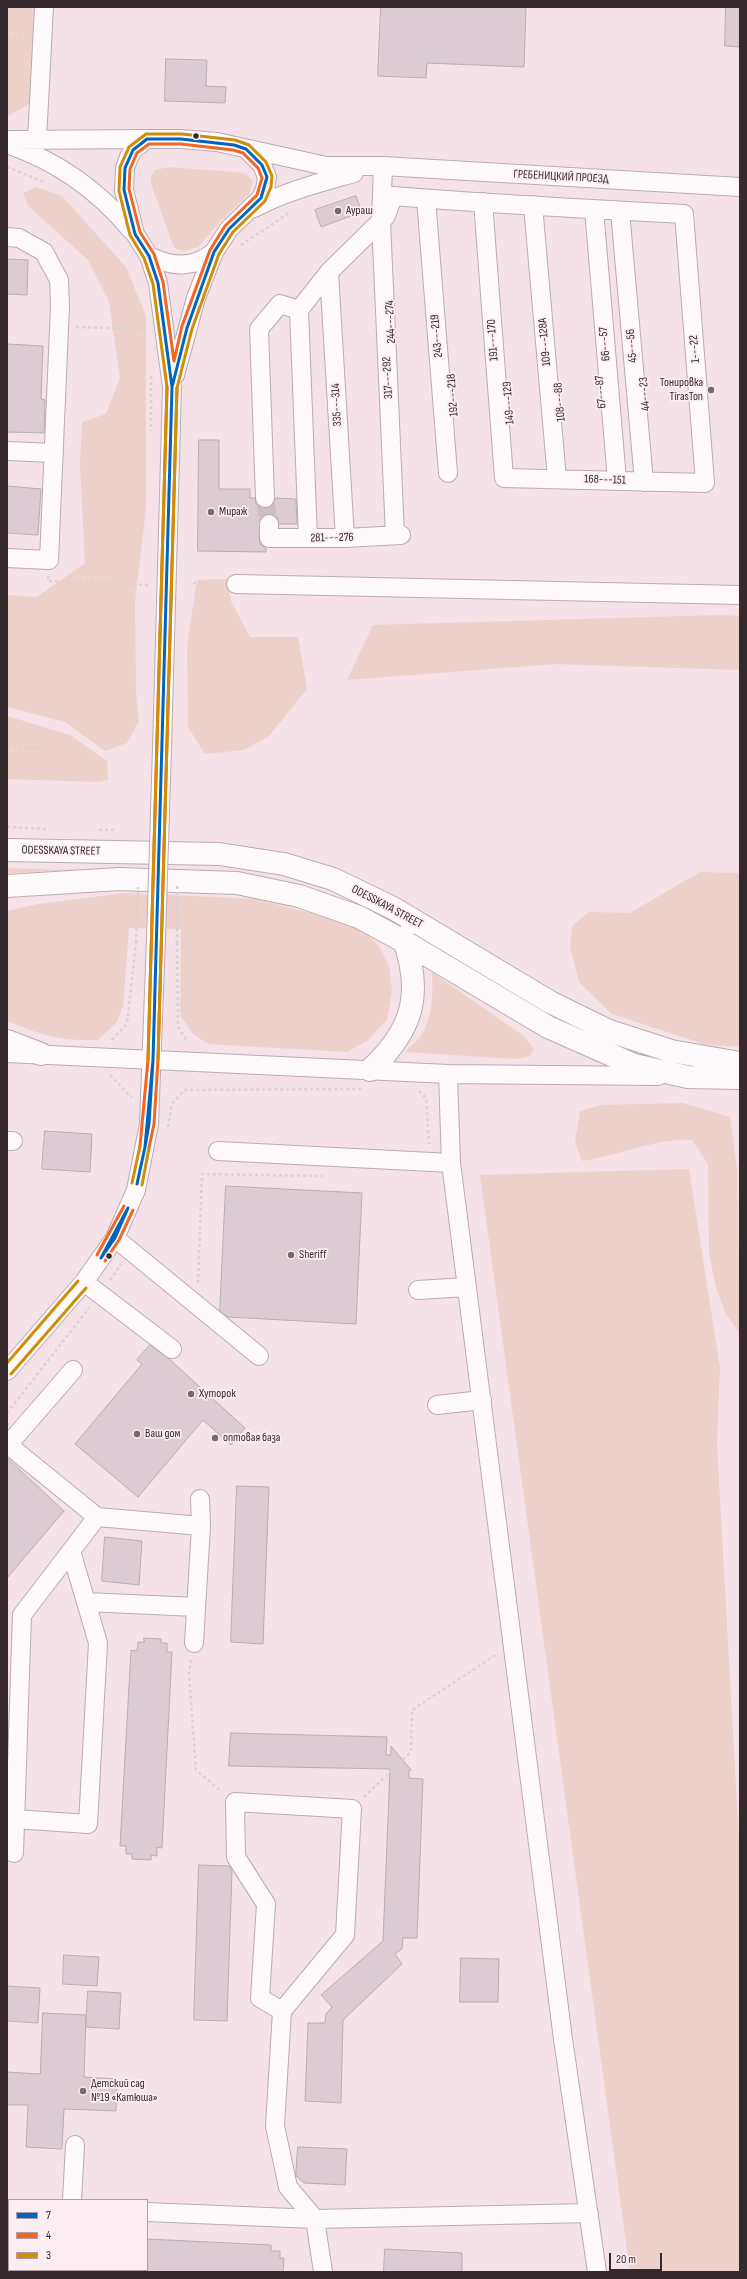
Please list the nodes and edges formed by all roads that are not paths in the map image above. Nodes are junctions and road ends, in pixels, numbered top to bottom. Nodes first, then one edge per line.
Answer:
1 (44, 7) edge
2 (147, 139) junction
3 (7, 140) edge
4 (37, 140) junction
5 (7, 144) edge
6 (246, 149) junction
7 (383, 166) junction
8 (740, 188) edge
9 (432, 199) junction
10 (488, 205) junction
11 (538, 205) junction
12 (590, 209) junction
13 (250, 210) junction
14 (625, 211) junction
15 (383, 219) junction
16 (135, 234) junction
17 (7, 237) edge
18 (214, 252) junction
19 (149, 256) junction
20 (329, 272) junction
21 (299, 310) junction
22 (172, 387) junction
23 (7, 451) edge
24 (54, 452) junction
25 (453, 472) dead end
26 (509, 478) joint
27 (562, 479) junction
28 (612, 480) junction
29 (648, 482) junction
30 (705, 483) joint
31 (265, 498) tunnel mouth
32 (269, 531) dead end
33 (399, 531) joint
34 (308, 538) junction
35 (345, 538) junction
36 (7, 558) edge
37 (236, 584) road end
38 (740, 595) edge
39 (7, 850) edge
40 (32, 883) junction
41 (7, 886) edge
42 (7, 894) edge
43 (393, 908) junction
44 (405, 942) junction
45 (7, 1042) edge
46 (7, 1053) edge
47 (41, 1054) junction
48 (152, 1060) junction
49 (740, 1063) edge
50 (370, 1070) junction
51 (448, 1074) junction
52 (688, 1077) junction
53 (740, 1078) edge
54 (218, 1151) dead end
55 (451, 1163) junction
56 (115, 1238) junction
57 (84, 1282) junction
58 (467, 1287) junction
59 (418, 1290) dead end
60 (172, 1349) dead end
61 (259, 1356) dead end
62 (73, 1370) dead end
63 (7, 1371) edge
64 (482, 1400) junction
65 (437, 1405) dead end
66 (8, 1444) edge
67 (200, 1498) dead end
68 (97, 1517) junction
69 (201, 1526) junction
70 (71, 1551) junction
71 (86, 1602) junction
72 (196, 1607) junction
73 (194, 1643) road end
74 (15, 1819) junction
75 (14, 1853) dead end
76 (282, 2011) junction
77 (75, 2145) dead end
78 (72, 2199) edge
79 (148, 2212) edge
80 (589, 2214) junction
81 (315, 2219) junction
82 (323, 2272) edge
83 (598, 2272) edge

1 - 4 street
2 - 4 street
2 - 6 street
2 - 16 street
3 - 4 street
5 - 16 street
6 - 7 street, ГРЕБЕНИЦКИЙ ПРОЕЗД
6 - 13 street
7 - 8 street, ГРЕБЕНИЦКИЙ ПРОЕЗД
7 - 13 street, ГРЕБЕНИЦКИЙ ПРОЕЗД
7 - 15 street, 244---274
9 - 10 street
9 - 15 street
9 - 25 street, 243---219
10 - 11 street
10 - 26 street, 191---170
11 - 12 street
11 - 27 street, 109---128А
12 - 14 street
12 - 28 street, 67---87
13 - 18 street
14 - 29 street, 45---56
14 - 30 street, 1---22
15 - 20 street
15 - 33 street, 244---274
16 - 19 street
17 - 24 street
18 - 19 street
18 - 22 street
19 - 22 street
20 - 21 street
20 - 35 street, 335---314
21 - 31 street
21 - 34 street
22 - 48 street, bridge
23 - 24 street
24 - 36 street
26 - 27 street, 168---151
27 - 28 street, 168---151
28 - 29 street, 168---151
29 - 30 street, 168---151
32 - 34 street, 281---276
33 - 35 street, 281---276
34 - 35 street, 281---276
37 - 38 street
39 - 43 main road, ODESSKAYA STREET
40 - 41 main road, ODESSKAYA STREET
40 - 42 main road
40 - 44 main road, ODESSKAYA STREET
43 - 44 main road
43 - 49 main road, ODESSKAYA STREET
44 - 50 main road
44 - 52 main road, ODESSKAYA STREET
45 - 47 main road
46 - 47 street, ODESSKAYA STREET
47 - 48 street, ODESSKAYA STREET
48 - 50 street, ODESSKAYA STREET
48 - 56 street
50 - 51 street, ODESSKAYA STREET
51 - 52 street, ODESSKAYA STREET
51 - 55 street
52 - 53 main road, ODESSKAYA STREET
54 - 55 street
55 - 58 street
56 - 57 street
56 - 61 street
57 - 60 street
57 - 63 street
58 - 59 street
58 - 64 street
62 - 66 street
64 - 65 street
64 - 80 street
66 - 68 street
67 - 69 street
68 - 69 street
68 - 70 street
69 - 72 street
70 - 71 street
70 - 74 street
71 - 72 street
71 - 74 street
72 - 73 street
74 - 75 street
76 - 76 street
76 - 81 street
77 - 78 street
79 - 81 street
80 - 81 street
80 - 83 street
81 - 82 street

